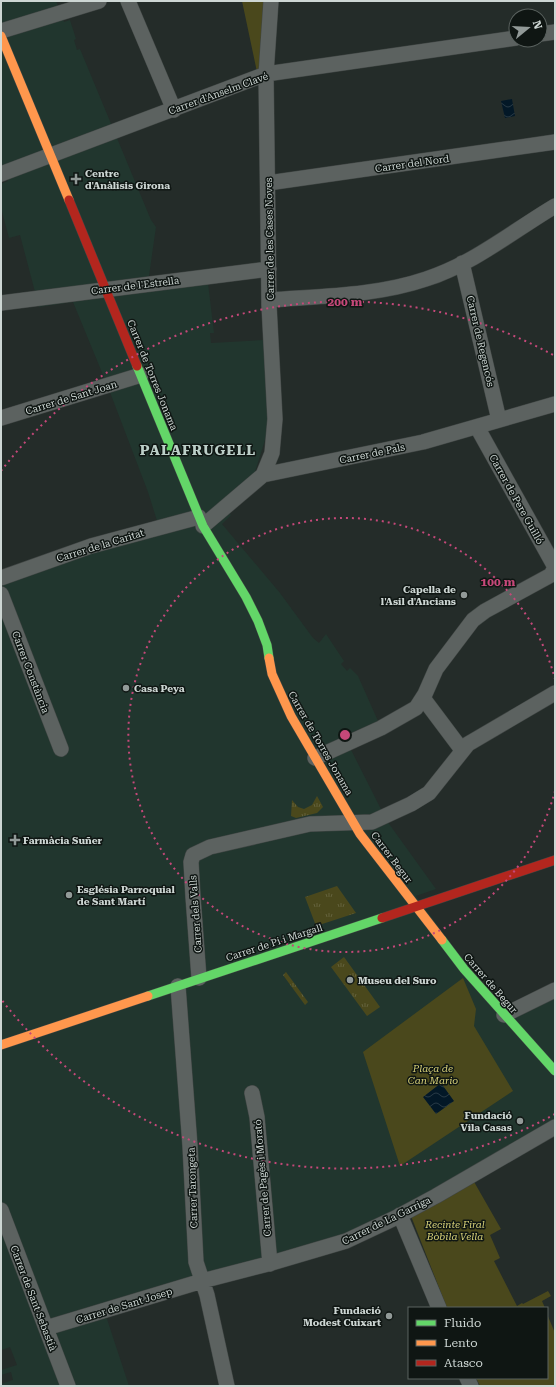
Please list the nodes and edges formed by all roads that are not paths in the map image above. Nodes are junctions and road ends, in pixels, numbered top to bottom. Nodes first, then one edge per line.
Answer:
1 (99, 1) edge
2 (128, 1) edge
3 (271, 1) edge
4 (1, 31) edge
5 (1, 36) edge
6 (508, 39) edge
7 (266, 74) junction
8 (174, 110) junction
9 (555, 142) edge
10 (51, 156) junction
11 (1, 174) edge
12 (268, 183) junction
13 (553, 205) edge
14 (462, 263) junction
15 (269, 269) junction
16 (105, 289) junction
17 (269, 300) junction
18 (1, 303) edge
19 (141, 375) junction
20 (555, 404) edge
21 (1, 418) edge
22 (499, 420) junction
23 (477, 427) junction
24 (264, 475) junction
25 (201, 521) junction
26 (554, 570) edge
27 (1, 578) edge
28 (1, 594) edge
29 (555, 692) edge
30 (422, 698) junction
31 (61, 749) dead end
32 (462, 750) junction
33 (315, 758) junction
34 (353, 821) junction
35 (555, 860) edge
36 (415, 906) junction
37 (199, 978) junction
38 (178, 986) junction
39 (555, 990) edge
40 (504, 1015) junction
41 (1, 1045) edge
42 (555, 1071) edge
43 (252, 1093) dead end
44 (555, 1127) edge
45 (1, 1210) edge
46 (400, 1215) junction
47 (270, 1264) junction
48 (202, 1281) junction
49 (438, 1307) edge
50 (46, 1328) junction
51 (68, 1386) edge
52 (227, 1386) edge

1 - 4 street
2 - 8 street
3 - 7 street, Carrer de les Cases Noves
5 - 10 street, Carrer de Torres Jonama
6 - 7 street, Carrer d'Anselm Clavé
7 - 8 street, Carrer d'Anselm Clavé
7 - 12 street, Carrer de les Cases Noves
8 - 10 street, Carrer d'Anselm Clavé
9 - 12 street, Carrer del Nord
10 - 11 street, Carrer d'Anselm Clavé
10 - 16 street, Carrer de Torres Jonama
12 - 15 street, Carrer de les Cases Noves
13 - 14 street
14 - 17 street
14 - 22 street, Carrer de Regencós
15 - 16 street, Carrer de l'Estrella
15 - 17 street, Carrer de les Cases Noves
16 - 18 street, Carrer de l'Estrella
16 - 19 street, Carrer de Torres Jonama
17 - 24 street, Carrer de les Cases Noves
19 - 21 street, Carrer de Sant Joan
19 - 25 street, Carrer de Torres Jonama
20 - 22 street, Carrer de Pals
22 - 23 street, Carrer de Pals
23 - 24 street, Carrer de Pals
23 - 26 street, Carrer de Pere Guilló
24 - 25 street, Carrer de Pals
25 - 27 street, Carrer de la Caritat
25 - 33 street, Carrer de Torres Jonama
26 - 30 street
28 - 31 street, Carrer Constància
29 - 32 street
30 - 32 street
30 - 33 street
32 - 34 street
33 - 34 street, Carrer de Torres Jonama
34 - 36 street, Carrer Begur
34 - 37 street, Carrer dels Valls
35 - 36 street, Carrer de Pi i Margall
36 - 37 street, Carrer de Pi i Margall
36 - 40 street, Carrer de Begur
37 - 38 street, Carrer de Pi i Margall
38 - 41 street, Carrer de Pi i Margall
38 - 48 street, Carrer Tarongeta
39 - 40 street
40 - 42 street, Carrer de Begur
43 - 47 street, Carrer de Pagès i Morató
44 - 46 street, Carrer de La Garriga
45 - 50 street, Carrer de Sant Sebastià
46 - 47 street, Carrer de La Garriga
46 - 49 street
47 - 48 street, Carrer de La Garriga
48 - 50 street, Carrer de Sant Josep
48 - 52 street, Carrer Tarongeta
50 - 51 street, Carrer de Sant Sebastià

